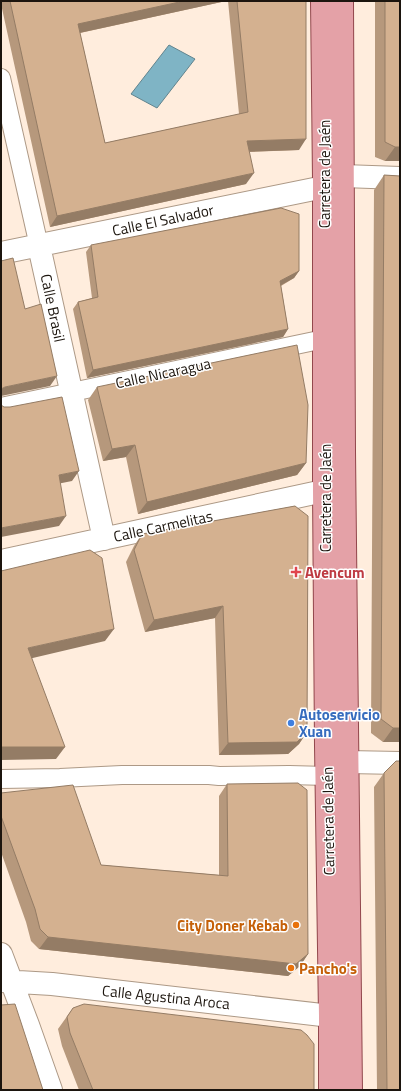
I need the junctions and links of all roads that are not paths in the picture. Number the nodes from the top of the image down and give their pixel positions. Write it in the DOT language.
graph roads {
  1 [pos="322,1"];
  2 [pos="342,1"];
  3 [pos="1,78"];
  4 [pos="343,176"];
  5 [pos="400,178"];
  6 [pos="324,187"];
  7 [pos="39,246"];
  8 [pos="1,253"];
  9 [pos="324,339"];
  10 [pos="71,392"];
  11 [pos="1,407"];
  12 [pos="334,488"];
  13 [pos="104,538"];
  14 [pos="1,561"];
  15 [pos="326,746"];
  16 [pos="347,762"];
  17 [pos="400,763"];
  18 [pos="327,776"];
  19 [pos="1,779"];
  20 [pos="1,954"];
  21 [pos="6,981"];
  22 [pos="340,1017"];
  23 [pos="51,1090"];
  24 [pos="330,1090"];
  25 [pos="351,1090"];
  1 -- 6 [label="main road, Carretera de Jaén"];
  2 -- 4 [label="main road, Carretera de Jaén"];
  3 -- 7 [label="street, Calle Brasil"];
  4 -- 5 [label="street"];
  4 -- 6 [label="street, Calle El Salvador"];
  4 -- 12 [label="main road, Carretera de Jaén"];
  6 -- 7 [label="street, Calle El Salvador"];
  6 -- 9 [label="main road, Carretera de Jaén"];
  7 -- 8 [label="street, Calle El Salvador"];
  7 -- 10 [label="street, Calle Brasil"];
  9 -- 10 [label="street, Calle Nicaragua"];
  9 -- 12 [label="main road, Carretera de Jaén"];
  10 -- 11 [label="street, Calle Nicaragua"];
  10 -- 13 [label="street, Calle Brasil"];
  12 -- 13 [label="street, Calle Carmelitas"];
  12 -- 15 [label="main road, Carretera de Jaén"];
  12 -- 16 [label="main road, Carretera de Jaén"];
  13 -- 14 [label="street, Calle Carmelitas"];
  15 -- 16 [label="street"];
  15 -- 18 [label="main road, Carretera de Jaén"];
  16 -- 17 [label="street"];
  16 -- 22 [label="main road, Carretera de Jaén"];
  18 -- 19 [label="street"];
  18 -- 22 [label="main road, Carretera de Jaén"];
  20 -- 21 [label="street"];
  21 -- 22 [label="street, Calle Agustina Aroca"];
  21 -- 23 [label="street"];
  22 -- 24 [label="main road, Carretera de Jaén"];
  22 -- 25 [label="main road, Carretera de Jaén"];
}
